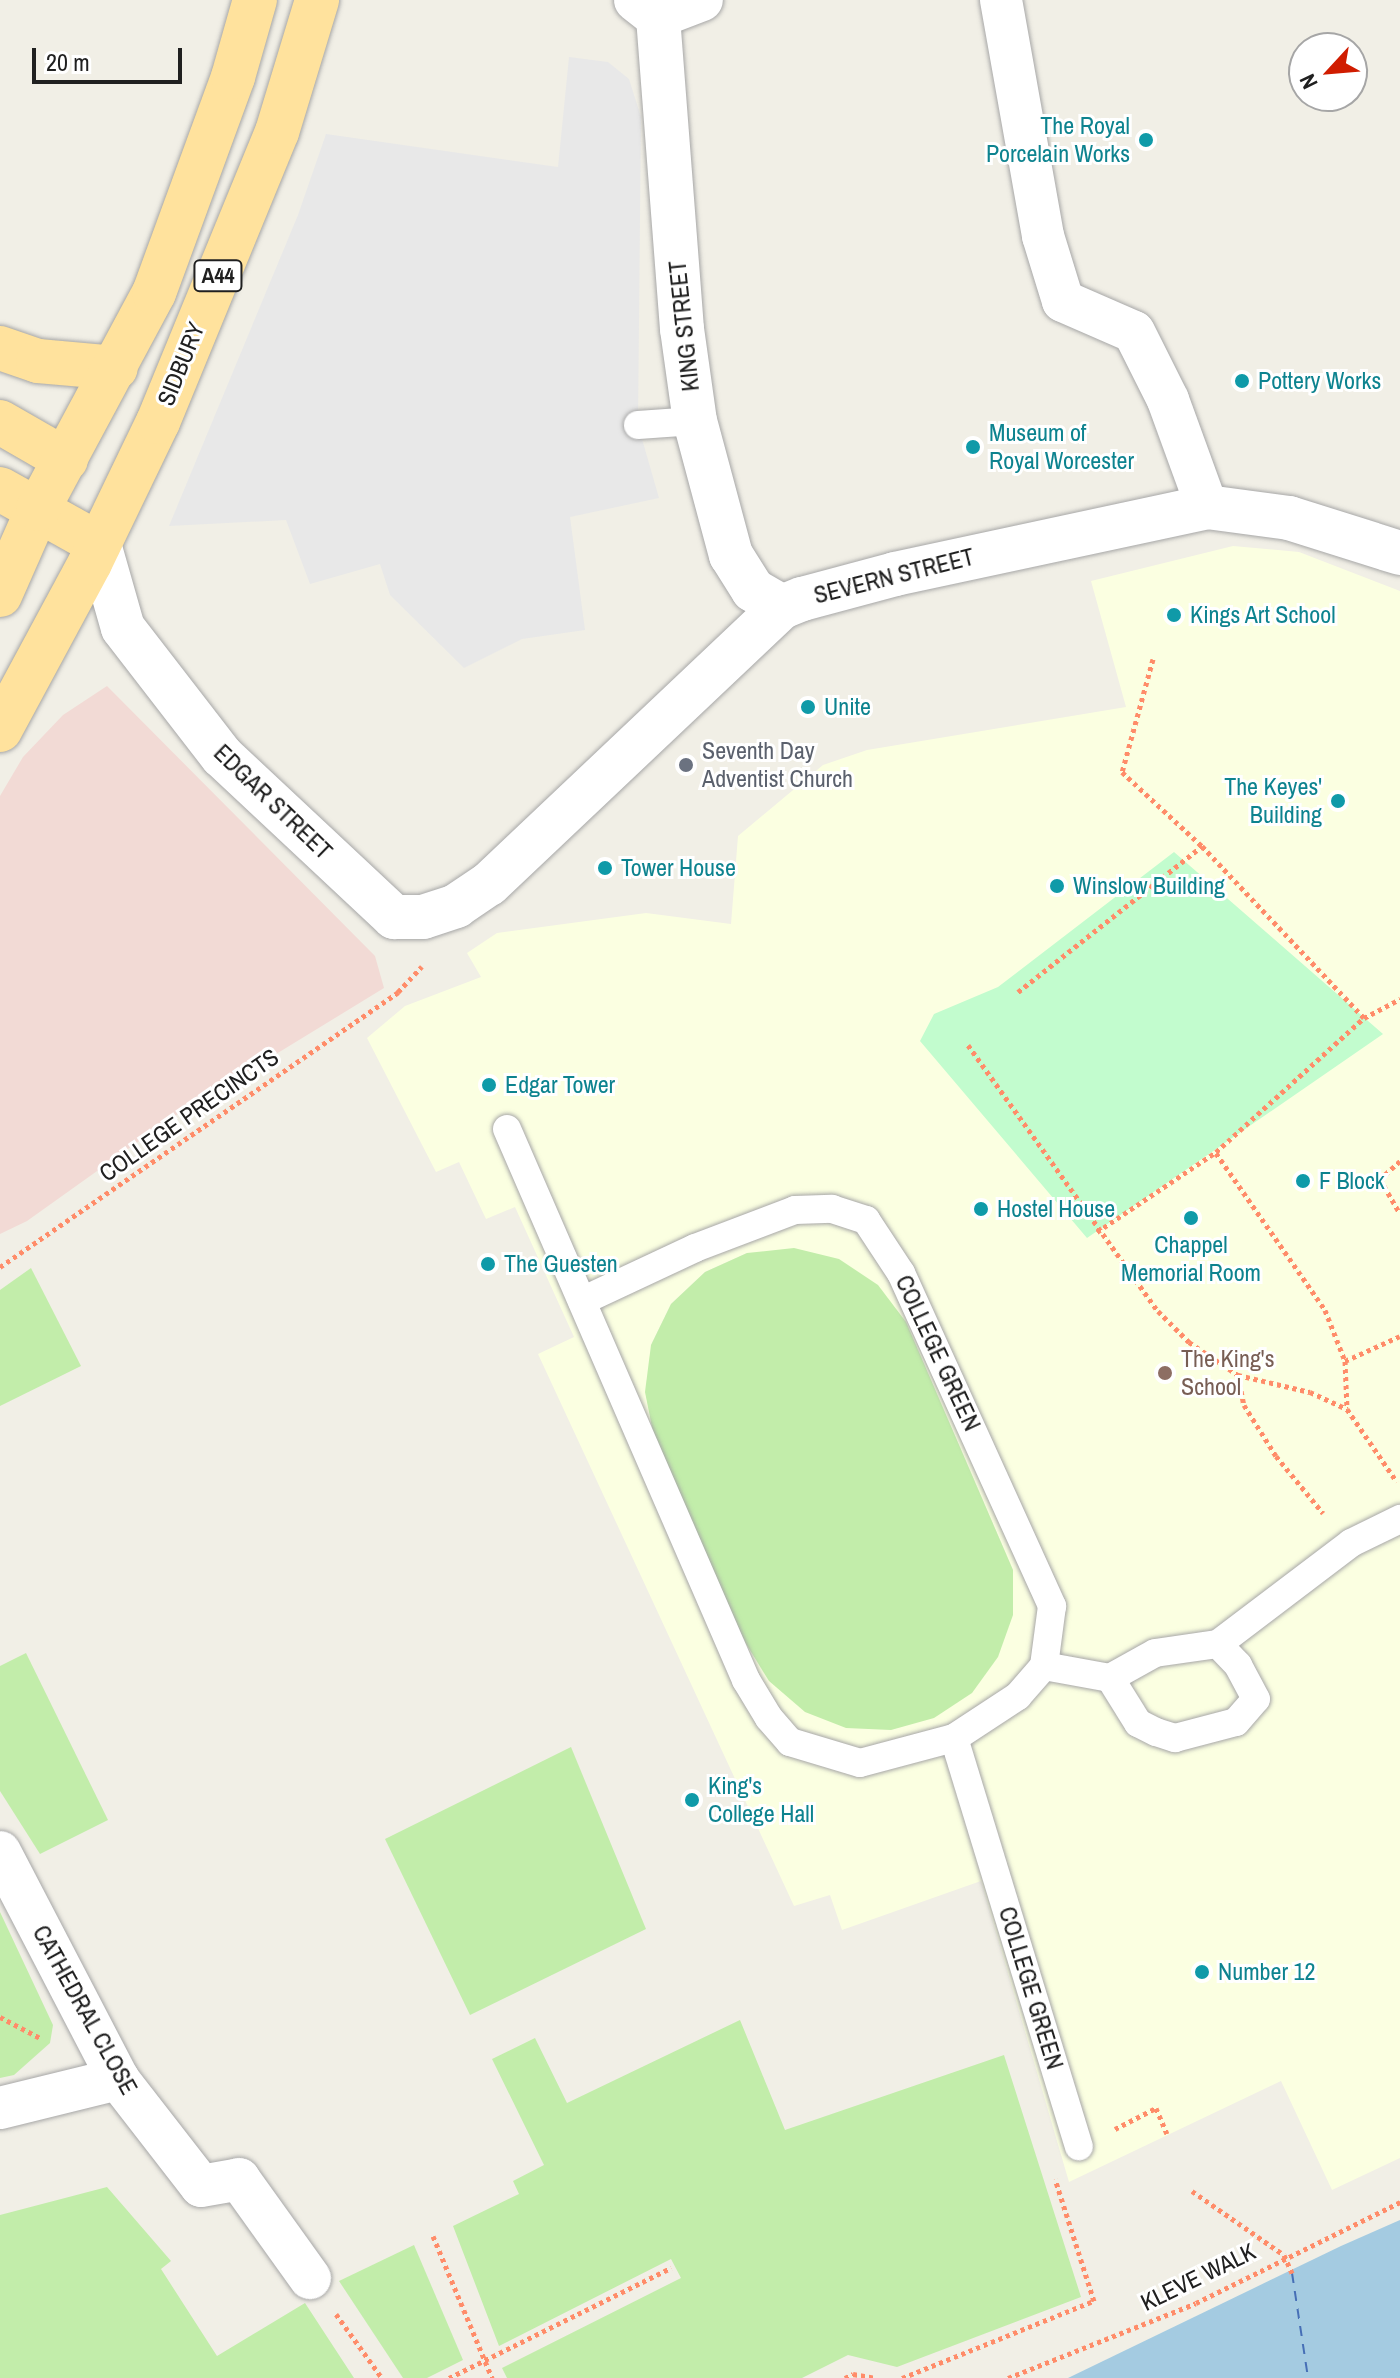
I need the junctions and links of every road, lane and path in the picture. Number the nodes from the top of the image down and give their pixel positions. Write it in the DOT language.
graph roads {
  1 [pos="255,0"];
  2 [pos="317,0"];
  3 [pos="702,0"];
  4 [pos="1001,0"];
  5 [pos="647,9"];
  6 [pos="0,348"];
  7 [pos="116,368"];
  8 [pos="695,421"];
  9 [pos="0,422"];
  10 [pos="638,425"];
  11 [pos="66,460"];
  12 [pos="0,489"];
  13 [pos="1207,507"];
  14 [pos="38,509"];
  15 [pos="99,544"];
  16 [pos="1400,553"];
  17 [pos="0,595"];
  18 [pos="782,607"];
  19 [pos="1153,659"];
  20 [pos="0,730"];
  21 [pos="1202,846"];
  22 [pos="489,884"];
  23 [pos="431,957"];
  24 [pos="1018,992"];
  25 [pos="1400,999"];
  26 [pos="1364,1018"];
  27 [pos="968,1045"];
  28 [pos="507,1129"];
  29 [pos="1216,1152"];
  30 [pos="1400,1161"];
  31 [pos="1400,1213"];
  32 [pos="1097,1232"];
  33 [pos="0,1267"];
  34 [pos="582,1301"];
  35 [pos="1400,1336"];
  36 [pos="1345,1361"];
  37 [pos="1238,1375"];
  38 [pos="1347,1409"];
  39 [pos="1400,1486"];
  40 [pos="1400,1519"];
  41 [pos="1351,1543"];
  42 [pos="1218,1644"];
  43 [pos="1044,1666"];
  44 [pos="1110,1678"];
  45 [pos="954,1738"];
  46 [pos="0,1852"];
  47 [pos="0,2017"];
  48 [pos="45,2041"];
  49 [pos="118,2079"];
  50 [pos="0,2108"];
  51 [pos="1167,2134"];
  52 [pos="1079,2146"];
  53 [pos="1192,2191"];
  54 [pos="1400,2202"];
  55 [pos="433,2236"];
  56 [pos="1284,2255"];
  57 [pos="671,2268"];
  58 [pos="1292,2273"];
  59 [pos="318,2289"];
  60 [pos="483,2361"];
  61 [pos="382,2378"];
  62 [pos="449,2378"];
  63 [pos="492,2378"];
  64 [pos="845,2378"];
  65 [pos="876,2378"];
  66 [pos="902,2378"];
  67 [pos="1008,2378"];
  1 -- 7 [label="main road, A44"];
  2 -- 15 [label="main road, SIDBURY / A44"];
  3 -- 5 [label="street"];
  4 -- 13 [label="street"];
  5 -- 8 [label="street, KING STREET"];
  6 -- 7 [label="main road"];
  7 -- 11 [label="main road, A44"];
  8 -- 10 [label="lane"];
  8 -- 18 [label="street, KING STREET"];
  9 -- 11 [label="main road"];
  11 -- 14 [label="main road, A44"];
  11 -- 15 [label="main road"];
  12 -- 14 [label="main road"];
  13 -- 16 [label="street, SEVERN STREET"];
  13 -- 18 [label="street, SEVERN STREET"];
  14 -- 15 [label="main road"];
  14 -- 17 [label="main road, A44"];
  15 -- 20 [label="main road, A44"];
  15 -- 22 [label="street, EDGAR STREET"];
  18 -- 22 [label="street, SEVERN STREET"];
  19 -- 21 [label="path"];
  21 -- 24 [label="path"];
  21 -- 26 [label="path"];
  23 -- 33 [label="path, COLLEGE PRECINCTS"];
  25 -- 26 [label="path"];
  26 -- 29 [label="path"];
  27 -- 32 [label="path"];
  28 -- 34 [label="lane"];
  29 -- 32 [label="path"];
  29 -- 36 [label="path"];
  30 -- 31 [label="path"];
  32 -- 37 [label="path"];
  34 -- 43 [label="lane, COLLEGE GREEN"];
  34 -- 45 [label="lane"];
  35 -- 36 [label="path"];
  36 -- 38 [label="path"];
  37 -- 38 [label="path"];
  37 -- 41 [label="path"];
  38 -- 39 [label="path"];
  40 -- 41 [label="lane"];
  41 -- 42 [label="lane"];
  42 -- 44 [label="lane"];
  42 -- 44 [label="lane"];
  43 -- 44 [label="lane"];
  43 -- 45 [label="lane"];
  45 -- 52 [label="lane, COLLEGE GREEN"];
  46 -- 49 [label="street, CATHEDRAL CLOSE"];
  47 -- 48 [label="path"];
  49 -- 50 [label="street"];
  49 -- 59 [label="street, CATHEDRAL CLOSE"];
  51 -- 52 [label="path"];
  52 -- 66 [label="path"];
  53 -- 56 [label="path"];
  54 -- 56 [label="path, KLEVE WALK"];
  55 -- 60 [label="path"];
  56 -- 58 [label="path"];
  56 -- 67 [label="path, KLEVE WALK"];
  57 -- 60 [label="path"];
  59 -- 61 [label="path"];
  60 -- 62 [label="path"];
  60 -- 63 [label="path"];
  64 -- 65 [label="path"];
}
